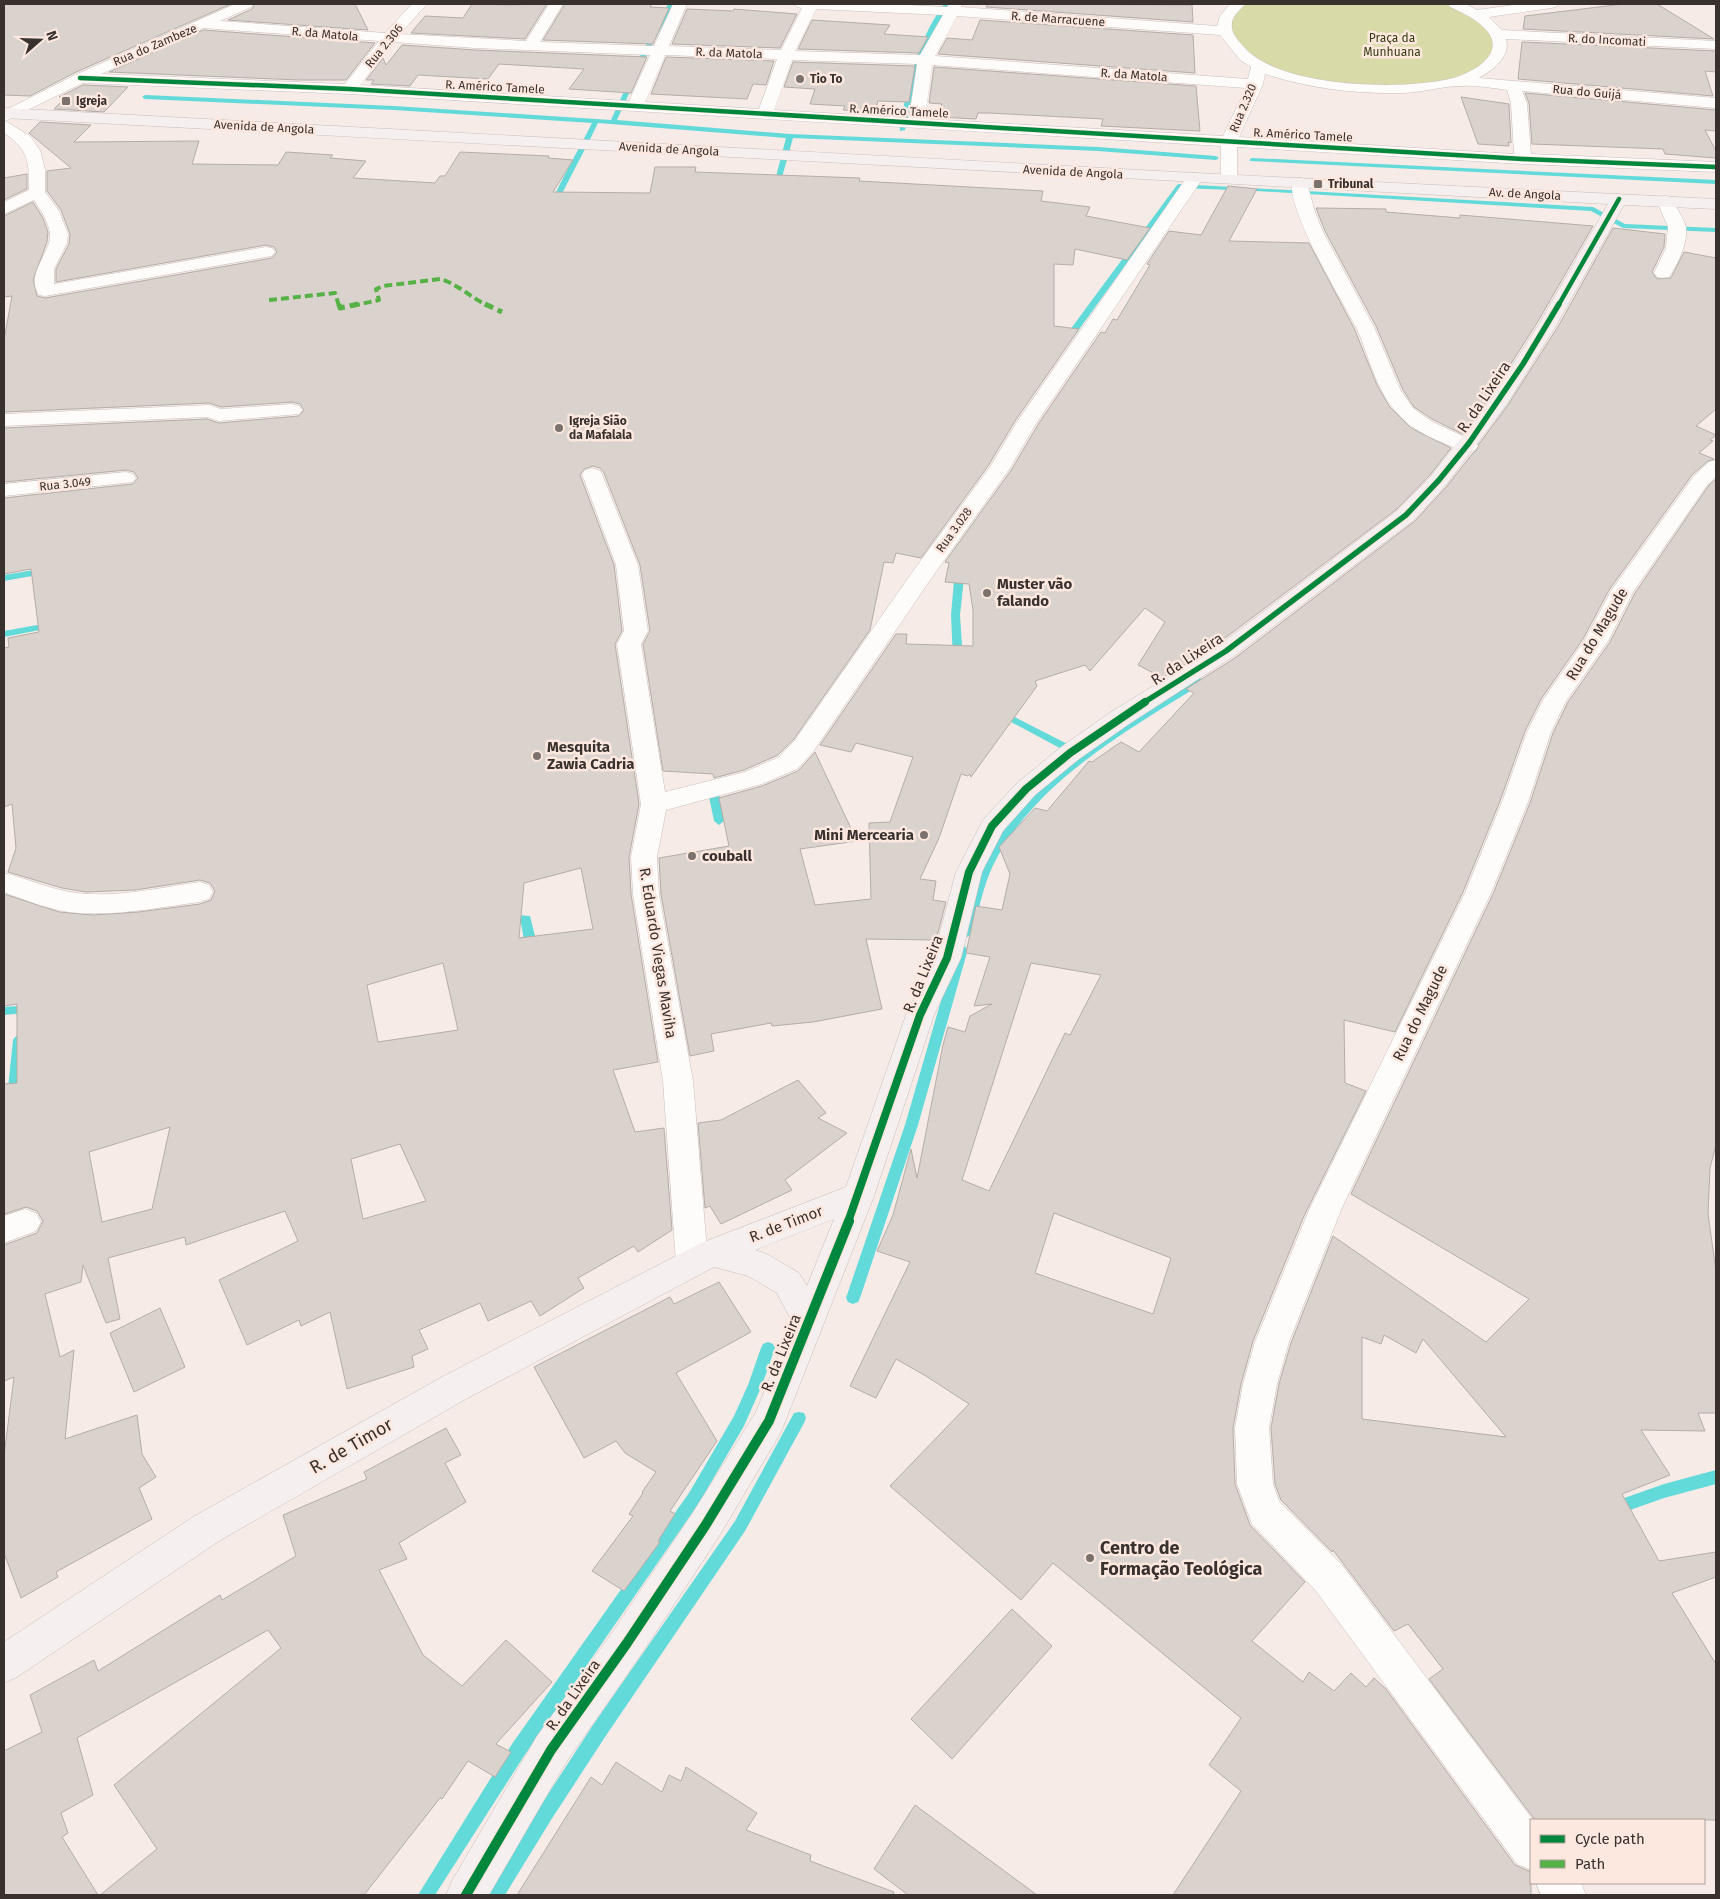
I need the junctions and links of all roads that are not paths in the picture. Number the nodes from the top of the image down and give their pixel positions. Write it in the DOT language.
graph roads {
  1 [pos="246,4"];
  2 [pos="420,4"];
  3 [pos="556,4"];
  4 [pos="680,4"];
  5 [pos="802,4"];
  6 [pos="811,4"];
  7 [pos="1238,4"];
  8 [pos="1455,4"];
  9 [pos="1551,4"];
  10 [pos="954,7"];
  11 [pos="1476,14"];
  12 [pos="204,24"];
  13 [pos="1224,31"];
  14 [pos="1497,34"];
  15 [pos="388,39"];
  16 [pos="1716,45"];
  17 [pos="530,46"];
  18 [pos="659,50"];
  19 [pos="786,55"];
  20 [pos="925,60"];
  21 [pos="1258,67"];
  22 [pos="80,78"];
  23 [pos="1457,81"];
  24 [pos="1255,84"];
  25 [pos="1513,86"];
  26 [pos="349,89"];
  27 [pos="1716,103"];
  28 [pos="635,106"];
  29 [pos="765,114"];
  30 [pos="5,117"];
  31 [pos="916,123"];
  32 [pos="1229,142"];
  33 [pos="1523,159"];
  34 [pos="1716,167"];
  35 [pos="1195,178"];
  36 [pos="1229,180"];
  37 [pos="1300,183"];
  38 [pos="1334,185"];
  39 [pos="37,192"];
  40 [pos="1619,199"];
  41 [pos="1665,201"];
  42 [pos="1716,204"];
  43 [pos="4,210"];
  44 [pos="266,252"];
  45 [pos="1663,273"];
  46 [pos="292,410"];
  47 [pos="4,420"];
  48 [pos="1468,446"];
  49 [pos="1716,466"];
  50 [pos="592,474"];
  51 [pos="126,478"];
  52 [pos="4,490"];
  53 [pos="654,804"];
  54 [pos="4,882"];
  55 [pos="200,892"];
  56 [pos="859,1196"];
  57 [pos="702,1258"];
  58 [pos="809,1322"];
  59 [pos="13,1654"];
  60 [pos="1530,1849"];
  61 [pos="1557,1884"];
  62 [pos="466,1895"];
  63 [pos="1566,1895"];
  1 -- 12 [label="street, Rua do Zambeze"];
  2 -- 15 [label="street, Rua 2.306"];
  3 -- 17 [label="street"];
  4 -- 18 [label="street"];
  5 -- 6 [label="street, R. de Marracuene"];
  6 -- 10 [label="street, R. de Marracuene"];
  6 -- 19 [label="street"];
  7 -- 13 [label="street"];
  8 -- 11 [label="street"];
  9 -- 11 [label="street"];
  10 -- 13 [label="street, R. de Marracuene"];
  10 -- 20 [label="street"];
  11 -- 14 [label="street"];
  12 -- 15 [label="street, R. da Matola"];
  12 -- 22 [label="street, Rua do Zambeze"];
  13 -- 21 [label="street"];
  14 -- 16 [label="street, R. do Incomati"];
  14 -- 23 [label="street"];
  15 -- 17 [label="street, R. da Matola"];
  15 -- 26 [label="street, Rua 2.306"];
  17 -- 18 [label="street, R. da Matola"];
  18 -- 19 [label="street, R. da Matola"];
  18 -- 28 [label="street"];
  19 -- 20 [label="street, R. da Matola"];
  19 -- 29 [label="street"];
  20 -- 24 [label="street, R. da Matola"];
  20 -- 31 [label="street"];
  21 -- 23 [label="street"];
  21 -- 24 [label="street, Rua 2.320"];
  22 -- 26 [label="street, R. Américo Tamele"];
  22 -- 30 [label="street, Rua do Zambeze"];
  23 -- 25 [label="street, Rua do Guijá"];
  24 -- 32 [label="street, Rua 2.320"];
  25 -- 27 [label="street, Rua do Guijá"];
  25 -- 33 [label="street"];
  26 -- 28 [label="street, R. Américo Tamele"];
  28 -- 29 [label="street, R. Américo Tamele"];
  29 -- 31 [label="street, R. Américo Tamele"];
  30 -- 35 [label="street, Avenida de Angola"];
  30 -- 39 [label="street"];
  31 -- 32 [label="street, R. Américo Tamele"];
  32 -- 33 [label="street, R. Américo Tamele"];
  32 -- 36 [label="street, Rua 2.320"];
  33 -- 34 [label="street, R. Américo Tamele"];
  35 -- 36 [label="street, Avenida de Angola"];
  35 -- 53 [label="street, Rua 3.028"];
  36 -- 37 [label="street, Avenida de Angola"];
  37 -- 38 [label="street, Avenida de Angola"];
  37 -- 48 [label="street"];
  38 -- 40 [label="street, Av. de Angola"];
  39 -- 43 [label="street"];
  39 -- 44 [label="street"];
  40 -- 41 [label="street, Av. de Angola"];
  40 -- 48 [label="street, R. da Lixeira"];
  41 -- 42 [label="street, Av. de Angola"];
  41 -- 45 [label="street"];
  46 -- 47 [label="street"];
  48 -- 56 [label="street, R. da Lixeira"];
  49 -- 60 [label="street, Rua do Magude"];
  50 -- 53 [label="street, R. Eduardo Viegas Maviha"];
  51 -- 52 [label="street, Rua 3.049"];
  53 -- 57 [label="street, R. Eduardo Viegas Maviha"];
  54 -- 55 [label="street"];
  56 -- 57 [label="street, R. de Timor"];
  56 -- 58 [label="street, R. da Lixeira"];
  57 -- 58 [label="street, R. de Timor"];
  57 -- 59 [label="street, R. de Timor"];
  58 -- 62 [label="street, R. da Lixeira"];
  61 -- 63 [label="street"];
}
